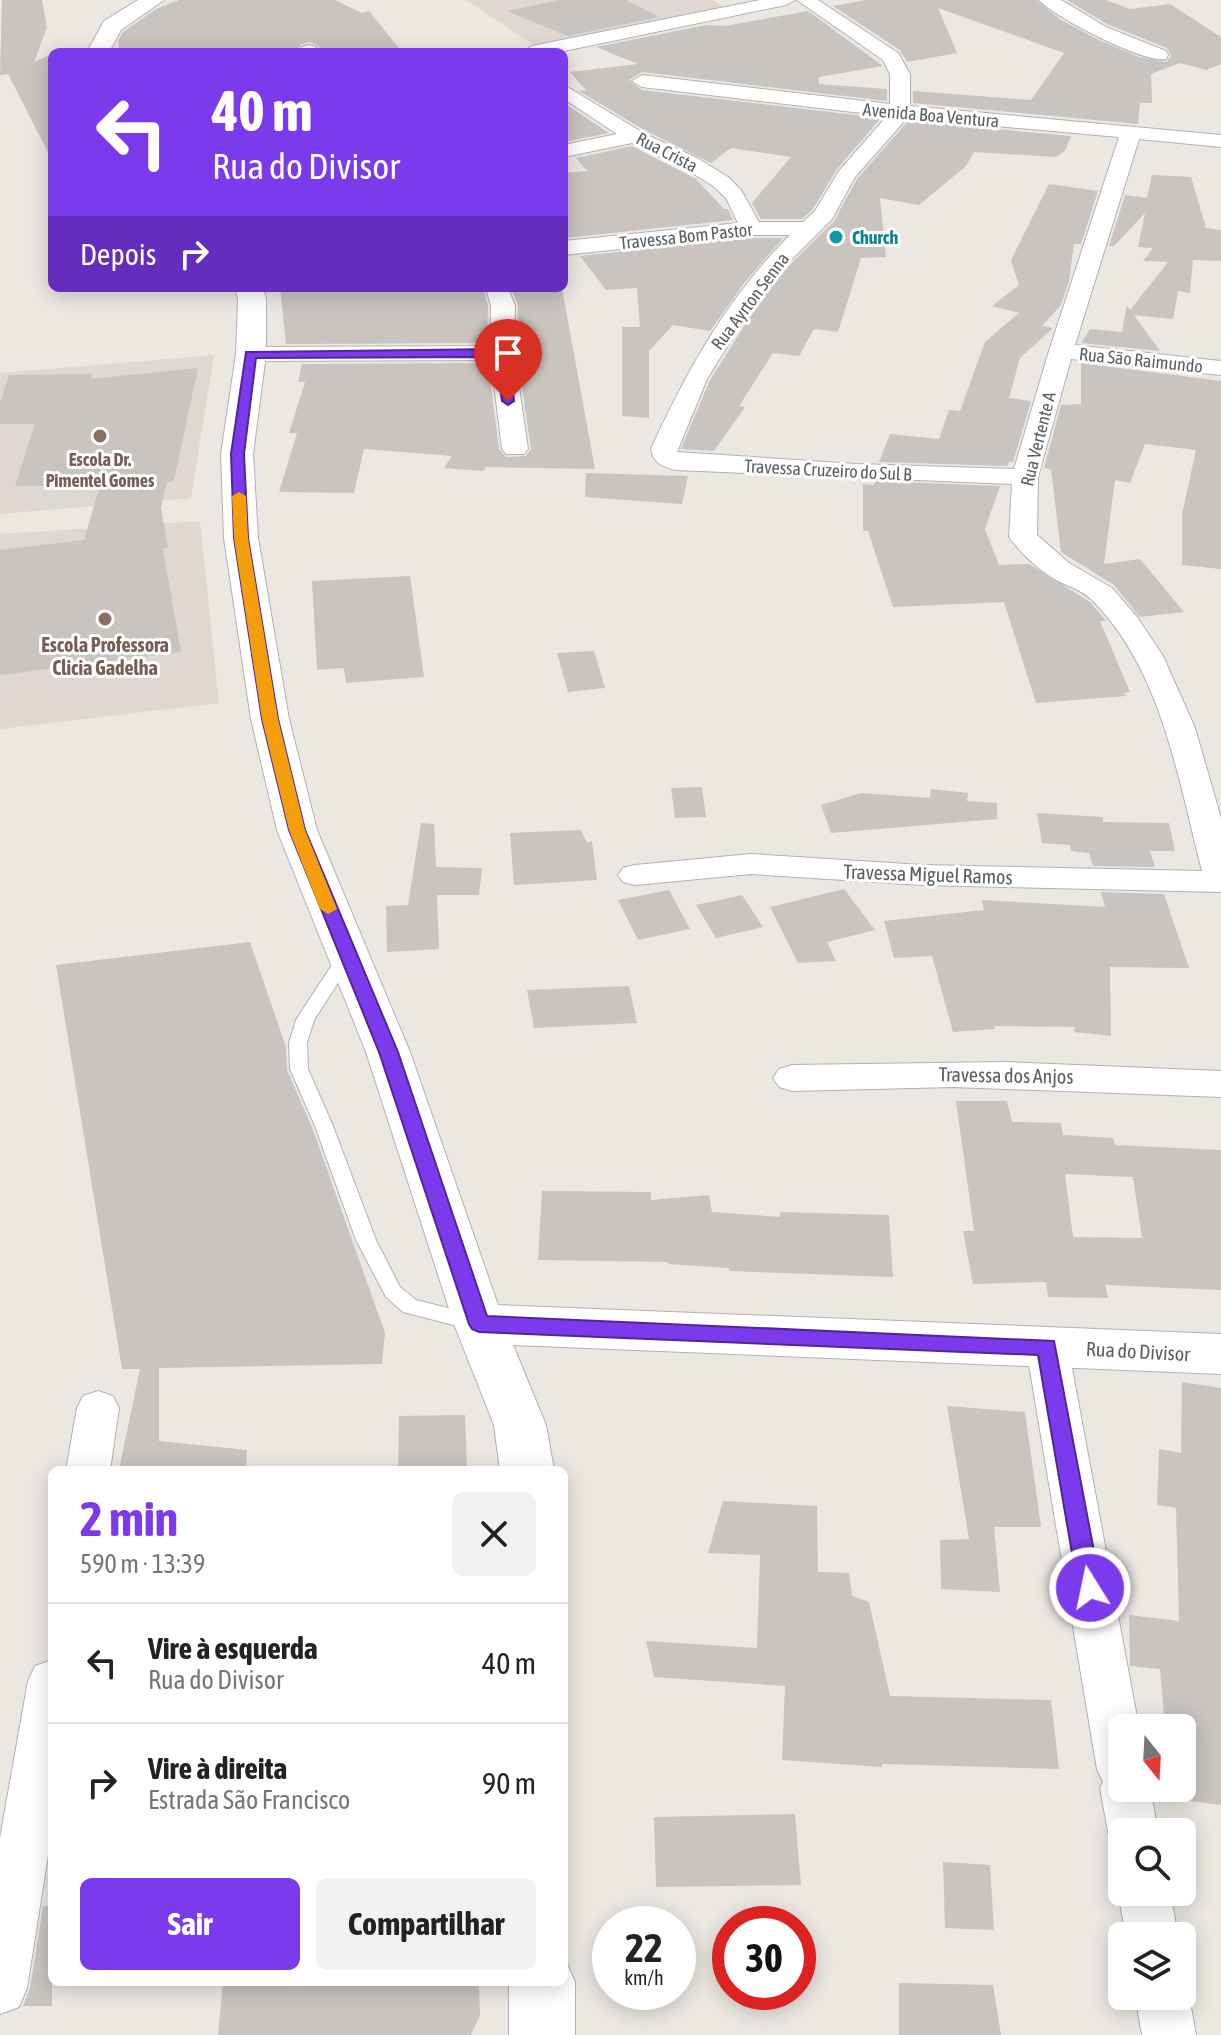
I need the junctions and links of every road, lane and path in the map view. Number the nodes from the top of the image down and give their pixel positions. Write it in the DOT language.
graph roads {
  1 [pos="153,0"];
  2 [pos="786,0"];
  3 [pos="806,0"];
  4 [pos="1048,0"];
  5 [pos="100,48"];
  6 [pos="552,48"];
  7 [pos="1159,55"];
  8 [pos="642,81"];
  9 [pos="568,94"];
  10 [pos="900,113"];
  11 [pos="1131,133"];
  12 [pos="636,136"];
  13 [pos="1221,141"];
  14 [pos="568,150"];
  15 [pos="751,228"];
  16 [pos="808,229"];
  17 [pos="568,248"];
  18 [pos="250,292"];
  19 [pos="498,292"];
  20 [pos="1061,351"];
  21 [pos="502,353"];
  22 [pos="251,354"];
  23 [pos="1221,368"];
  24 [pos="675,426"];
  25 [pos="515,449"];
  26 [pos="1025,477"];
  27 [pos="635,875"];
  28 [pos="1221,881"];
  29 [pos="347,955"];
  30 [pos="792,1078"];
  31 [pos="1221,1084"];
  32 [pos="479,1324"];
  33 [pos="1047,1347"];
  34 [pos="1221,1354"];
  35 [pos="98,1408"];
  36 [pos="89,1466"];
  37 [pos="526,1466"];
  38 [pos="48,1705"];
  39 [pos="1112,1714"];
  40 [pos="542,1986"];
  41 [pos="0,1988"];
  42 [pos="1165,2010"];
  43 [pos="542,2035"];
  44 [pos="1169,2035"];
  1 -- 5 [label="street"];
  2 -- 6 [label="street"];
  3 -- 10 [label="street"];
  4 -- 7 [label="street"];
  8 -- 10 [label="street, Avenida Boa Ventura"];
  9 -- 12 [label="street, Rua Crista"];
  10 -- 11 [label="street, Avenida Boa Ventura"];
  10 -- 16 [label="street, Rua Ayrton Senna"];
  11 -- 13 [label="street, Avenida Boa Ventura"];
  11 -- 20 [label="street, Rua Vertente A"];
  12 -- 14 [label="street"];
  12 -- 15 [label="street, Rua Crista"];
  15 -- 16 [label="street, Travessa Bom Pastor"];
  15 -- 17 [label="street, Travessa Bom Pastor"];
  16 -- 24 [label="street, Rua Ayrton Senna"];
  18 -- 22 [label="street"];
  19 -- 21 [label="street"];
  20 -- 23 [label="street, Rua São Raimundo"];
  20 -- 26 [label="street, Rua Vertente A"];
  21 -- 22 [label="street"];
  21 -- 25 [label="street"];
  22 -- 29 [label="street"];
  24 -- 26 [label="street, Travessa Cruzeiro do Sul B"];
  26 -- 28 [label="street, Rua Vertente A"];
  27 -- 28 [label="street, Travessa Miguel Ramos"];
  29 -- 32 [label="street"];
  29 -- 32 [label="lane"];
  30 -- 31 [label="street, Travessa dos Anjos"];
  32 -- 33 [label="street, Rua do Divisor"];
  32 -- 37 [label="street"];
  33 -- 34 [label="street, Rua do Divisor"];
  33 -- 39 [label="street"];
  35 -- 36 [label="street"];
  38 -- 41 [label="street"];
  40 -- 43 [label="street"];
  42 -- 44 [label="street"];
}
